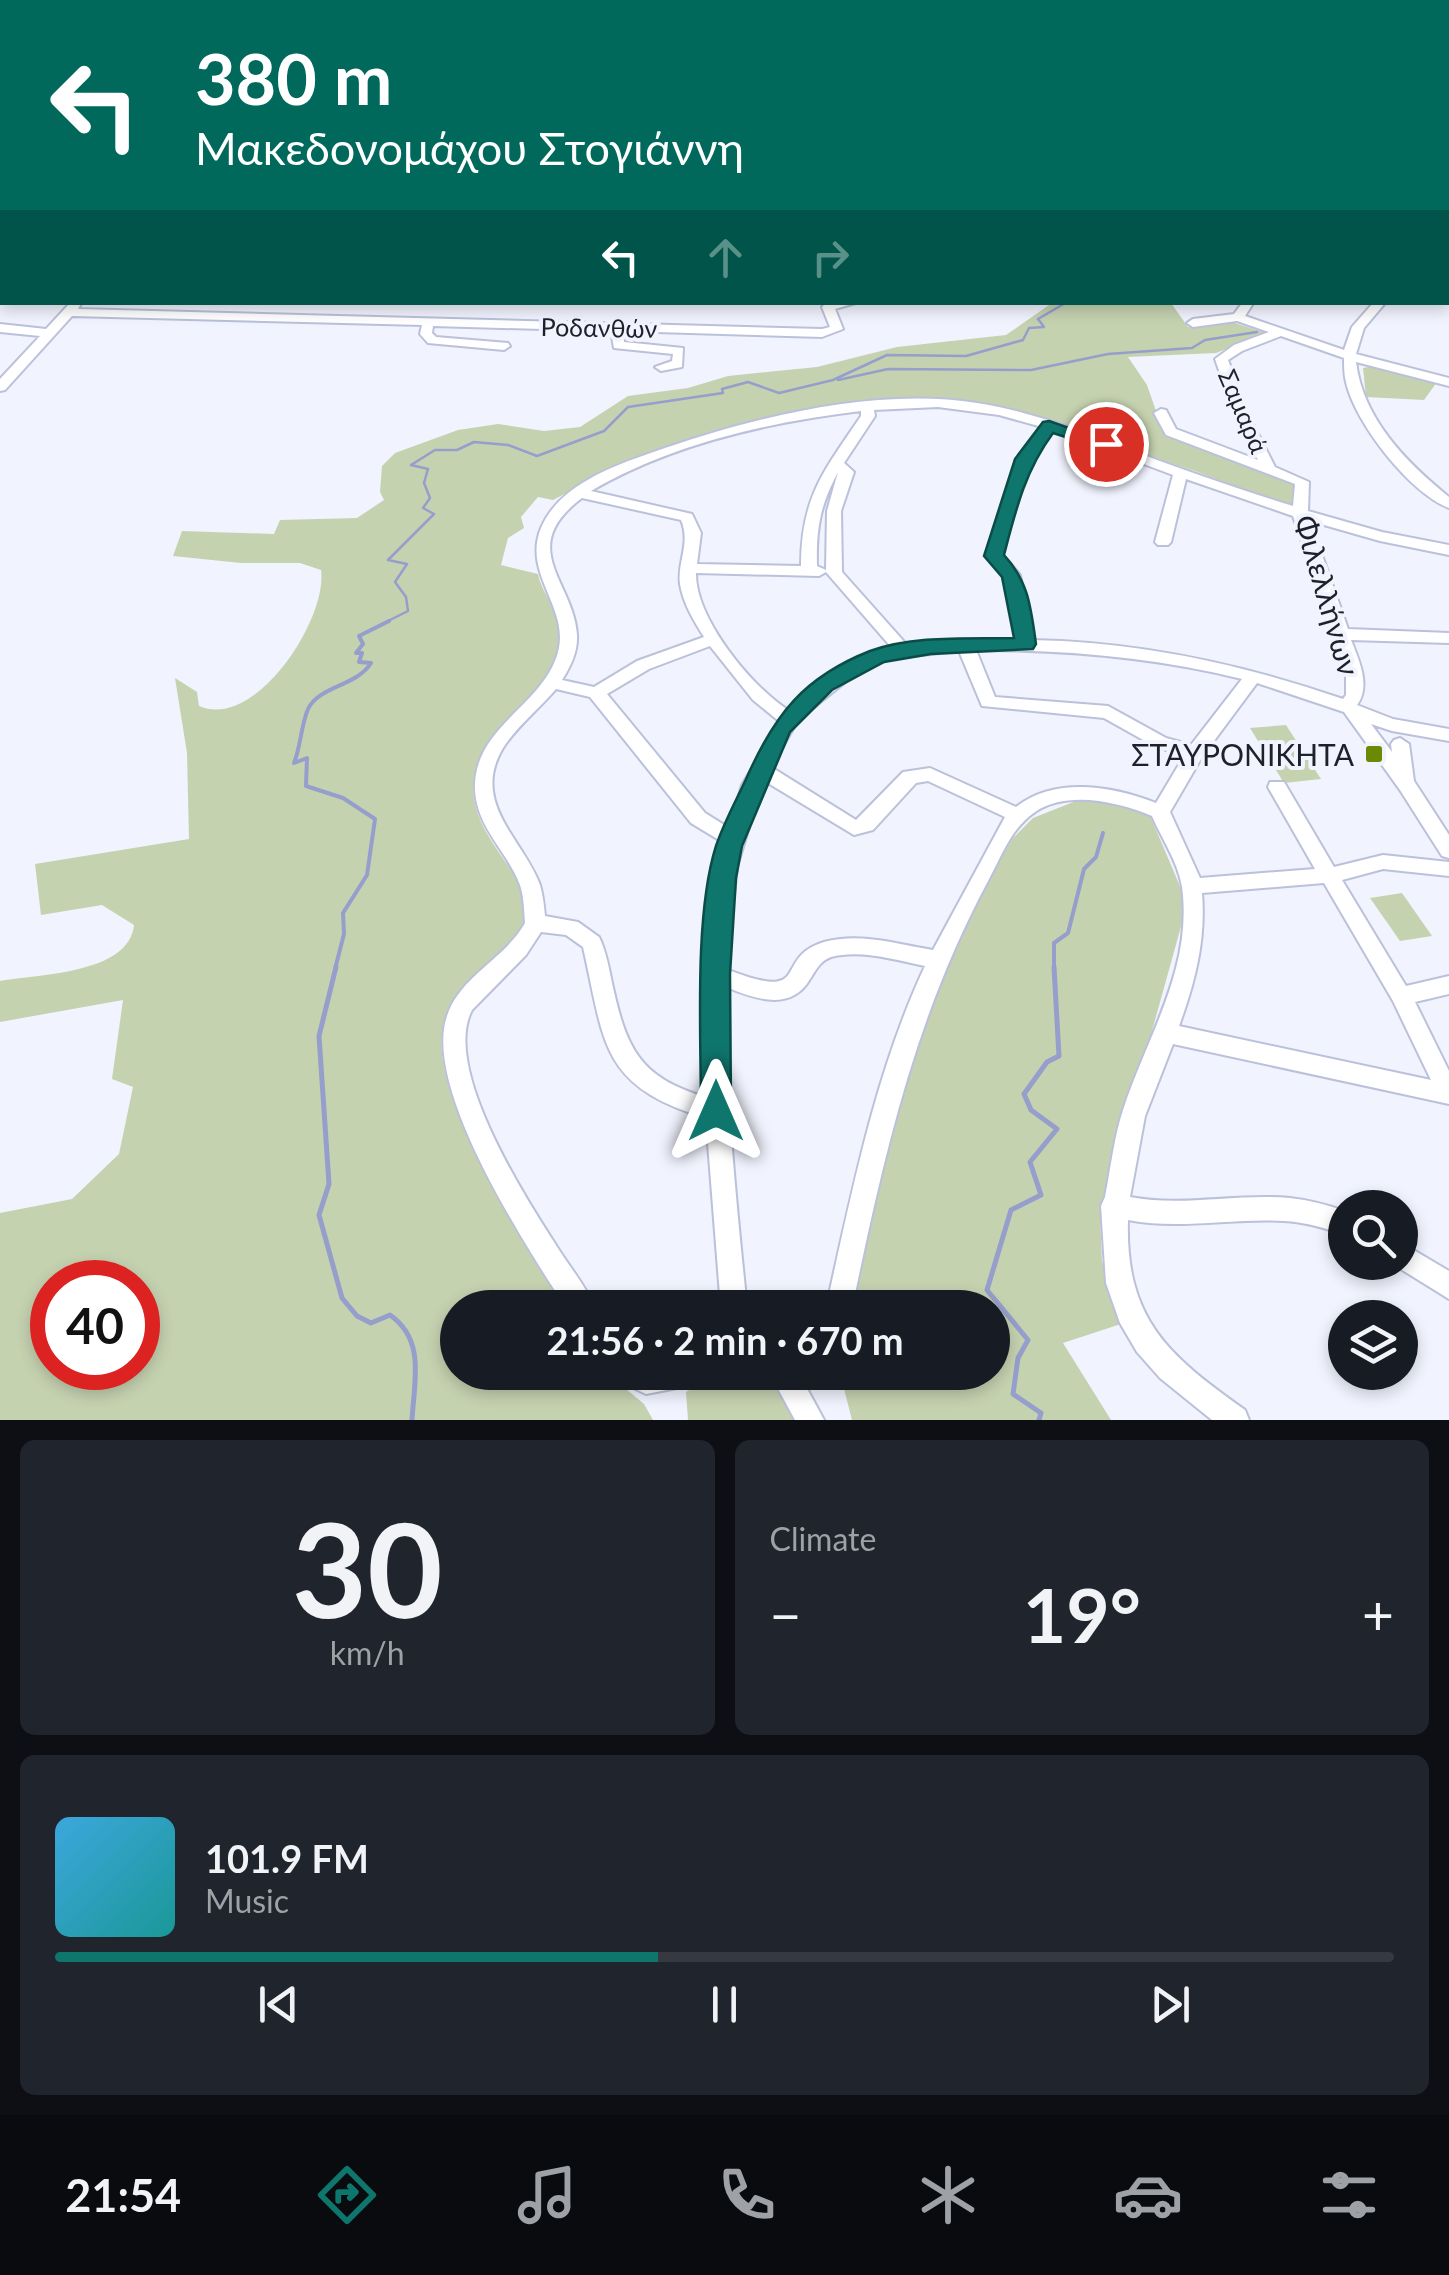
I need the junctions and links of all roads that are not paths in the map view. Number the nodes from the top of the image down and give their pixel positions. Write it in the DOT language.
graph roads {
  1 [pos="838,305"];
  2 [pos="1247,305"];
  3 [pos="1378,305"];
  4 [pos="74,307"];
  5 [pos="1238,317"];
  6 [pos="428,323"];
  7 [pos="1193,323"];
  8 [pos="0,328"];
  9 [pos="617,328"];
  10 [pos="50,333"];
  11 [pos="1278,333"];
  12 [pos="504,346"];
  13 [pos="1352,357"];
  14 [pos="661,367"];
  15 [pos="1449,382"];
  16 [pos="0,387"];
  17 [pos="867,408"];
  18 [pos="1161,412"];
  19 [pos="1049,426"];
  20 [pos="836,464"];
  21 [pos="1268,466"];
  22 [pos="1181,472"];
  23 [pos="580,493"];
  24 [pos="1449,504"];
  25 [pos="1300,514"];
  26 [pos="1163,542"];
  27 [pos="1449,550"];
  28 [pos="691,568"];
  29 [pos="809,570"];
  30 [pos="834,573"];
  31 [pos="1340,634"];
  32 [pos="1449,638"];
  33 [pos="713,639"];
  34 [pos="1025,644"];
  35 [pos="966,646"];
  36 [pos="903,650"];
  37 [pos="1253,676"];
  38 [pos="553,684"];
  39 [pos="596,693"];
  40 [pos="1347,706"];
  41 [pos="788,718"];
  42 [pos="1396,734"];
  43 [pos="1370,735"];
  44 [pos="1449,735"];
  45 [pos="1195,753"];
  46 [pos="760,769"];
  47 [pos="1276,787"];
  48 [pos="1411,791"];
  49 [pos="1160,812"];
  50 [pos="1017,815"];
  51 [pos="1449,830"];
  52 [pos="732,839"];
  53 [pos="1449,851"];
  54 [pos="1449,869"];
  55 [pos="1332,875"];
  56 [pos="1192,886"];
  57 [pos="535,923"];
  58 [pos="938,959"];
  59 [pos="716,974"];
  60 [pos="1449,985"];
  61 [pos="1401,996"];
  62 [pos="1167,1033"];
  63 [pos="1449,1094"];
  64 [pos="716,1111"];
  65 [pos="1114,1206"];
  66 [pos="1328,1219"];
  67 [pos="1418,1266"];
  68 [pos="1449,1286"];
  69 [pos="570,1290"];
  70 [pos="732,1290"];
  71 [pos="844,1290"];
  72 [pos="792,1390"];
  73 [pos="810,1420"];
  74 [pos="1235,1420"];
  1 -- 9 [label="street, Ροδανθών"];
  2 -- 5 [label="street"];
  3 -- 13 [label="street"];
  4 -- 6 [label="street, Ροδανθών"];
  4 -- 10 [label="street"];
  5 -- 7 [label="street"];
  5 -- 11 [label="street"];
  6 -- 9 [label="street, Ροδανθών"];
  6 -- 12 [label="street"];
  8 -- 10 [label="street"];
  9 -- 14 [label="street"];
  10 -- 16 [label="street"];
  11 -- 13 [label="street"];
  11 -- 21 [label="street, Σαμαρά"];
  13 -- 15 [label="street"];
  13 -- 24 [label="street"];
  17 -- 19 [label="street"];
  17 -- 20 [label="street"];
  17 -- 23 [label="street"];
  18 -- 21 [label="street"];
  19 -- 22 [label="street"];
  19 -- 34 [label="street"];
  20 -- 29 [label="street"];
  20 -- 30 [label="street"];
  21 -- 25 [label="street, Φιλελλήνων"];
  22 -- 25 [label="street"];
  22 -- 26 [label="street"];
  23 -- 28 [label="street"];
  23 -- 38 [label="street"];
  25 -- 27 [label="street"];
  25 -- 31 [label="street, Φιλελλήνων"];
  28 -- 29 [label="street"];
  28 -- 33 [label="street"];
  29 -- 30 [label="street"];
  30 -- 36 [label="street"];
  31 -- 32 [label="street"];
  31 -- 40 [label="street, Φιλελλήνων"];
  33 -- 39 [label="street"];
  33 -- 41 [label="street"];
  34 -- 35 [label="street"];
  34 -- 37 [label="street"];
  35 -- 36 [label="street"];
  35 -- 45 [label="street"];
  36 -- 41 [label="street"];
  37 -- 40 [label="street"];
  37 -- 45 [label="street"];
  38 -- 39 [label="street"];
  38 -- 57 [label="street"];
  39 -- 52 [label="street"];
  40 -- 42 [label="street"];
  40 -- 43 [label="street"];
  41 -- 46 [label="street"];
  42 -- 43 [label="street"];
  42 -- 44 [label="street"];
  42 -- 48 [label="street"];
  43 -- 48 [label="street"];
  45 -- 49 [label="street"];
  46 -- 50 [label="street"];
  46 -- 52 [label="street"];
  47 -- 55 [label="street"];
  48 -- 51 [label="street"];
  48 -- 53 [label="street"];
  49 -- 50 [label="street"];
  49 -- 56 [label="street"];
  50 -- 58 [label="street"];
  52 -- 59 [label="street"];
  54 -- 55 [label="street"];
  55 -- 56 [label="street"];
  55 -- 61 [label="street"];
  56 -- 62 [label="street"];
  57 -- 64 [label="street"];
  57 -- 69 [label="street"];
  58 -- 59 [label="street"];
  58 -- 71 [label="street"];
  59 -- 64 [label="street"];
  60 -- 61 [label="street"];
  61 -- 63 [label="street"];
  62 -- 63 [label="street"];
  62 -- 65 [label="street"];
  64 -- 70 [label="street"];
  65 -- 66 [label="street"];
  65 -- 74 [label="street"];
  67 -- 68 [label="street"];
  72 -- 73 [label="street"];
}
